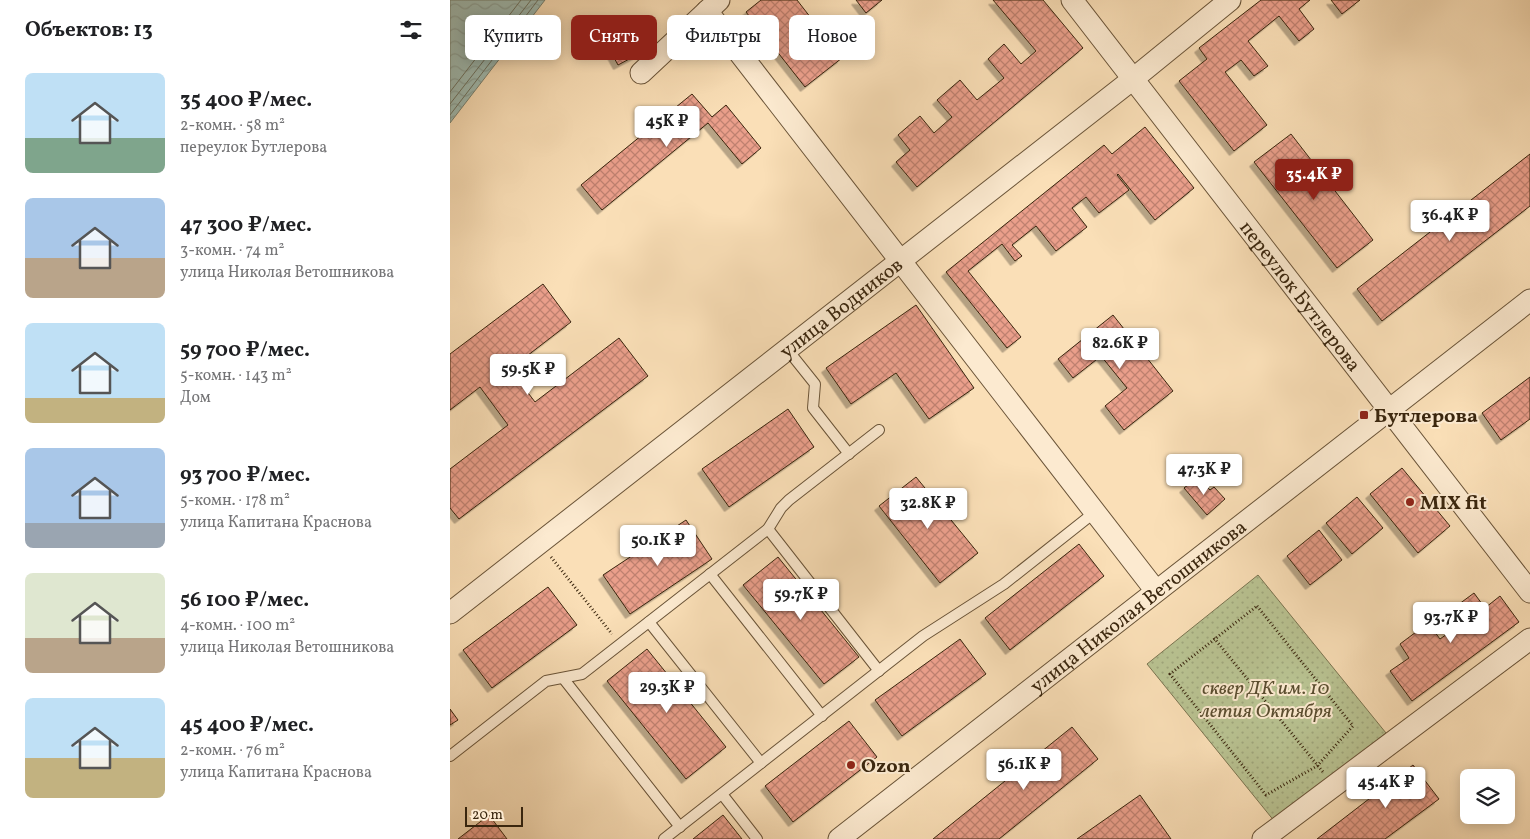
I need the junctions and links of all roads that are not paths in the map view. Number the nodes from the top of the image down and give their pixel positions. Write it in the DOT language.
graph roads {
  1 [pos="1072,0"];
  2 [pos="1230,0"];
  3 [pos="713,5"];
  4 [pos="641,73"];
  5 [pos="1133,79"];
  6 [pos="901,261"];
  7 [pos="1530,300"];
  8 [pos="787,349"];
  9 [pos="1389,409"];
  10 [pos="879,430"];
  11 [pos="849,454"];
  12 [pos="1095,512"];
  13 [pos="768,529"];
  14 [pos="710,574"];
  15 [pos="1156,591"];
  16 [pos="1530,592"];
  17 [pos="450,613"];
  18 [pos="649,622"];
  19 [pos="1530,639"];
  20 [pos="879,671"];
  21 [pos="562,678"];
  22 [pos="822,716"];
  23 [pos="450,756"];
  24 [pos="761,763"];
  25 [pos="722,794"];
  26 [pos="680,827"];
  27 [pos="664,839"];
  28 [pos="757,839"];
  29 [pos="839,839"];
  30 [pos="1263,839"];
  1 -- 5 [label="street, переулок Бутлерова"];
  2 -- 5 [label="street, улица Водников"];
  3 -- 4 [label="street"];
  3 -- 6 [label="street"];
  5 -- 6 [label="street, улица Водников"];
  5 -- 9 [label="street, переулок Бутлерова"];
  6 -- 8 [label="street, улица Водников"];
  6 -- 12 [label="street"];
  7 -- 9 [label="street, улица Николая Ветошникова"];
  8 -- 11 [label="lane"];
  8 -- 17 [label="street, улица Водников"];
  9 -- 15 [label="street, улица Николая Ветошникова"];
  9 -- 16 [label="street, переулок Бутлерова"];
  10 -- 11 [label="lane"];
  11 -- 13 [label="lane"];
  12 -- 15 [label="street"];
  12 -- 20 [label="lane"];
  13 -- 14 [label="lane"];
  13 -- 20 [label="lane"];
  14 -- 18 [label="lane"];
  14 -- 22 [label="lane"];
  15 -- 29 [label="street, улица Николая Ветошникова"];
  18 -- 21 [label="lane"];
  18 -- 24 [label="lane"];
  19 -- 30 [label="street"];
  20 -- 22 [label="lane"];
  21 -- 23 [label="lane"];
  21 -- 26 [label="lane"];
  22 -- 24 [label="lane"];
  24 -- 25 [label="lane"];
  25 -- 26 [label="lane"];
  25 -- 28 [label="lane"];
  26 -- 27 [label="lane"];
}
